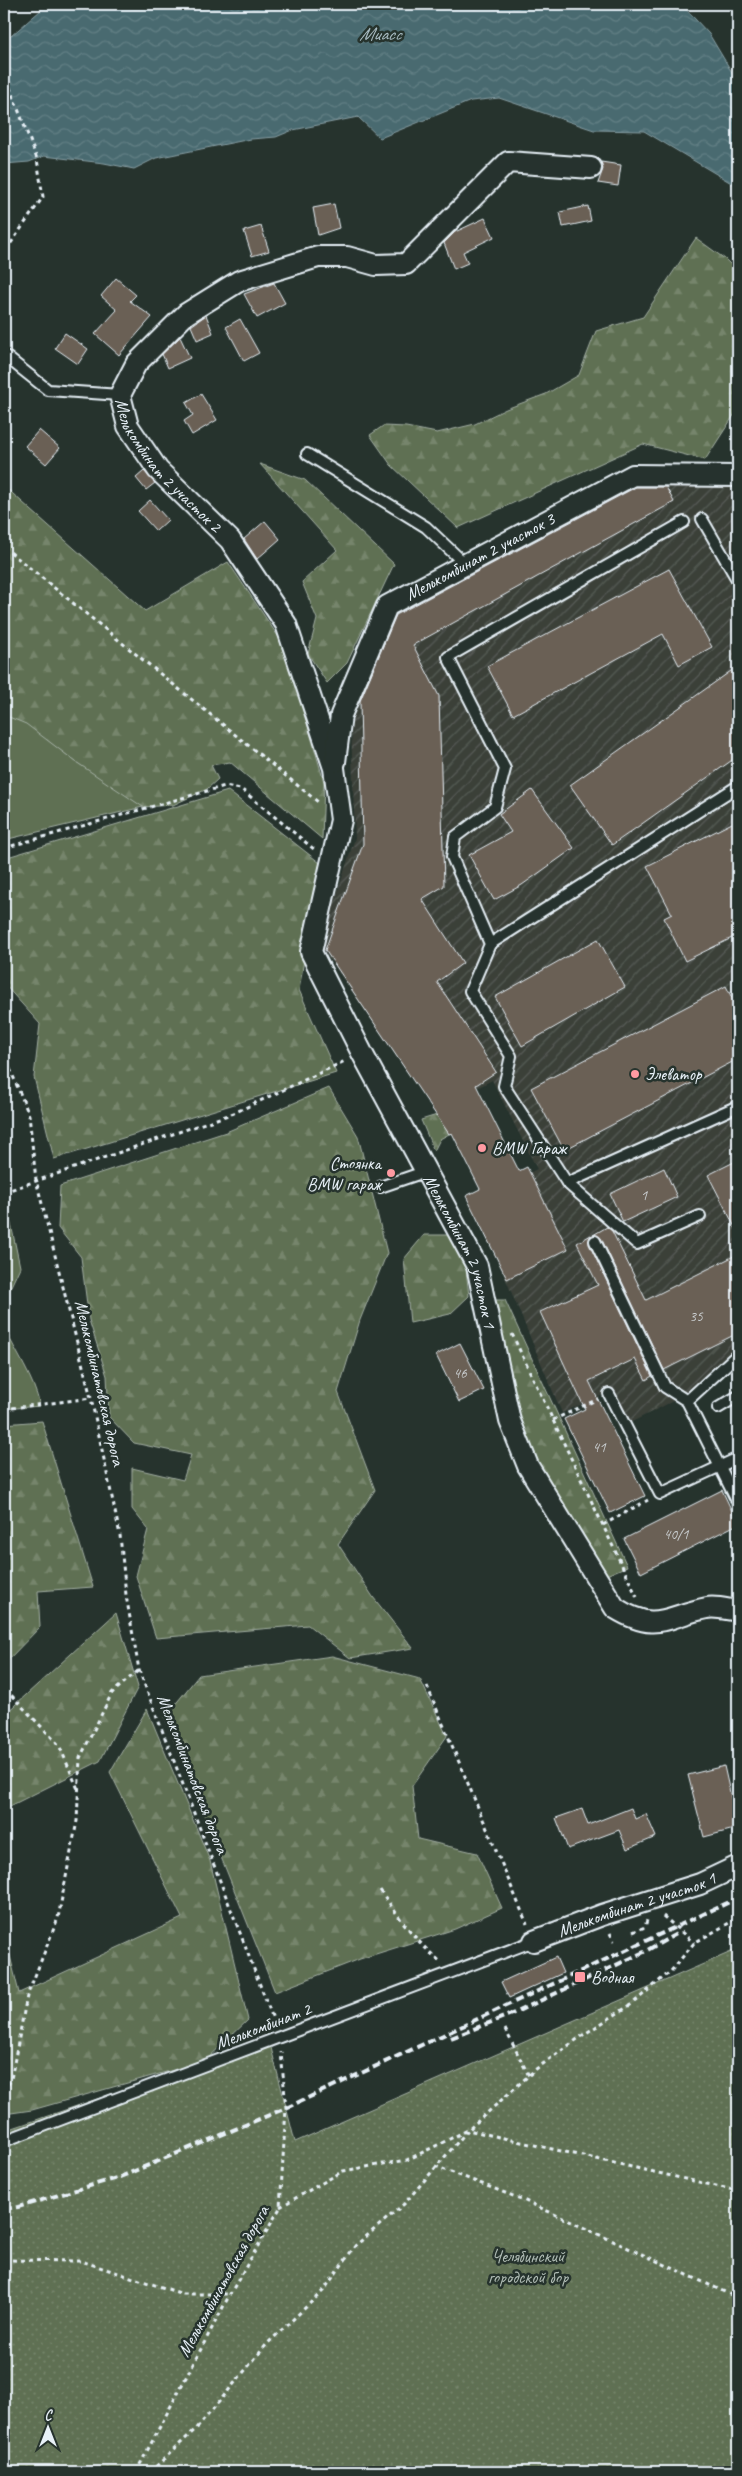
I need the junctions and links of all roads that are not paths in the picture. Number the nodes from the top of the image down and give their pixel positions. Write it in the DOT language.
graph roads {
  1 [pos="591,168"];
  2 [pos="4,355"];
  3 [pos="120,394"];
  4 [pos="306,454"];
  5 [pos="738,476"];
  6 [pos="702,519"];
  7 [pos="684,522"];
  8 [pos="464,563"];
  9 [pos="738,581"];
  10 [pos="334,768"];
  11 [pos="738,786"];
  12 [pos="490,944"];
  13 [pos="738,1107"];
  14 [pos="427,1171"];
  15 [pos="568,1183"];
  16 [pos="380,1187"];
  17 [pos="700,1216"];
  18 [pos="595,1241"];
  19 [pos="738,1354"];
  20 [pos="609,1394"];
  21 [pos="738,1396"];
  22 [pos="687,1401"];
  23 [pos="718,1408"];
  24 [pos="738,1458"];
  25 [pos="720,1467"];
  26 [pos="738,1503"];
  27 [pos="738,1611"];
  28 [pos="738,1866"];
  29 [pos="534,1941"];
  30 [pos="4,2141"];
  1 -- 3 [label="street, Мелькомбинат 2 участок 2"];
  2 -- 3 [label="lane"];
  3 -- 10 [label="street, Мелькомбинат 2 участок 2"];
  4 -- 8 [label="lane"];
  5 -- 8 [label="street, Мелькомбинат 2 участок 3"];
  6 -- 9 [label="lane"];
  7 -- 12 [label="lane"];
  8 -- 10 [label="street, Мелькомбинат 2 участок 3"];
  10 -- 14 [label="street, Мелькомбинат 2 участок 1"];
  11 -- 12 [label="lane"];
  12 -- 15 [label="lane"];
  13 -- 15 [label="lane"];
  14 -- 16 [label="lane"];
  14 -- 27 [label="street, Мелькомбинат 2 участок 1"];
  15 -- 17 [label="lane"];
  18 -- 22 [label="lane"];
  19 -- 22 [label="lane"];
  20 -- 25 [label="lane"];
  21 -- 23 [label="lane"];
  22 -- 25 [label="lane"];
  24 -- 25 [label="lane"];
  25 -- 26 [label="lane"];
  28 -- 29 [label="street, Мелькомбинат 2 участок 1"];
  29 -- 30 [label="lane, Мелькомбинат 2"];
}
